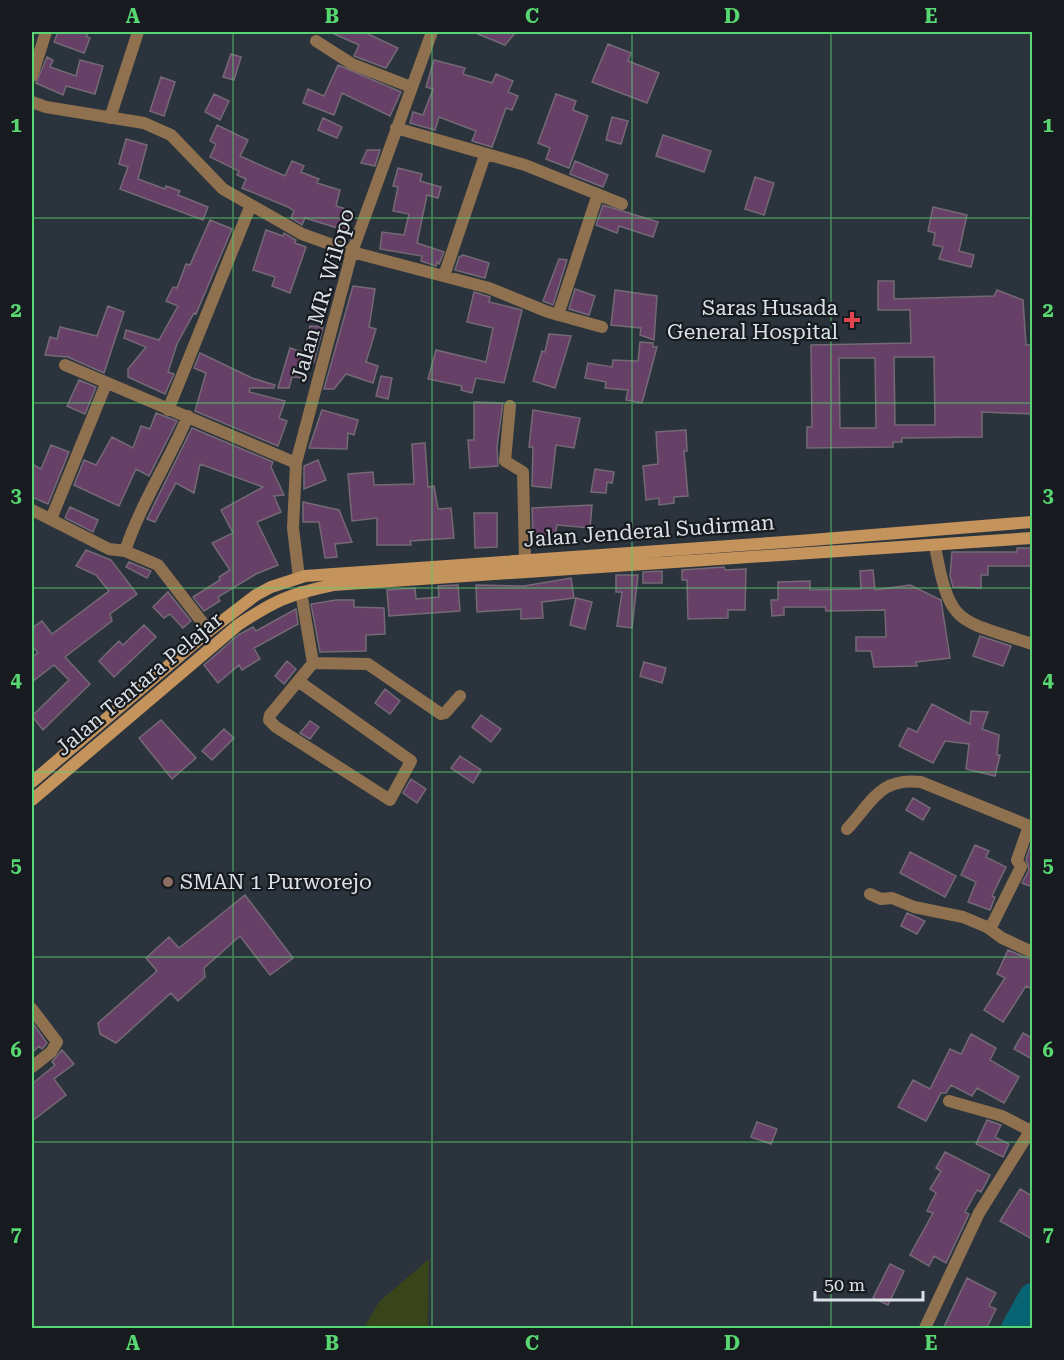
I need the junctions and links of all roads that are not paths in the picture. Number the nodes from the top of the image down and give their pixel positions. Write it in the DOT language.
graph roads {
  1 [pos="46,32"];
  2 [pos="138,32"];
  3 [pos="432,32"];
  4 [pos="316,41"];
  5 [pos="32,76"];
  6 [pos="411,87"];
  7 [pos="32,102"];
  8 [pos="110,118"];
  9 [pos="396,128"];
  10 [pos="485,155"];
  11 [pos="598,194"];
  12 [pos="622,204"];
  13 [pos="250,207"];
  14 [pos="352,252"];
  15 [pos="444,276"];
  16 [pos="558,315"];
  17 [pos="602,327"];
  18 [pos="65,365"];
  19 [pos="106,384"];
  20 [pos="510,406"];
  21 [pos="168,410"];
  22 [pos="188,416"];
  23 [pos="296,463"];
  24 [pos="32,510"];
  25 [pos="51,519"];
  26 [pos="1032,522"];
  27 [pos="995,524"];
  28 [pos="1032,538"];
  29 [pos="812,540"];
  30 [pos="996,541"];
  31 [pos="788,542"];
  32 [pos="935,546"];
  33 [pos="125,551"];
  34 [pos="602,553"];
  35 [pos="811,554"];
  36 [pos="788,555"];
  37 [pos="525,559"];
  38 [pos="601,568"];
  39 [pos="299,578"];
  40 [pos="271,587"];
  41 [pos="301,592"];
  42 [pos="273,601"];
  43 [pos="209,631"];
  44 [pos="1032,644"];
  45 [pos="313,663"];
  46 [pos="298,681"];
  47 [pos="460,696"];
  48 [pos="32,782"];
  49 [pos="32,801"];
  50 [pos="1031,826"];
  51 [pos="847,829"];
  52 [pos="870,894"];
  53 [pos="990,929"];
  54 [pos="1032,952"];
  55 [pos="32,1009"];
  56 [pos="32,1067"];
  57 [pos="949,1101"];
  58 [pos="1032,1130"];
  59 [pos="925,1329"];
  1 -- 5 [label="street"];
  2 -- 8 [label="street"];
  3 -- 6 [label="street, Jalan MR. Wilopo"];
  4 -- 6 [label="street"];
  6 -- 9 [label="street, Jalan MR. Wilopo"];
  7 -- 8 [label="street"];
  8 -- 13 [label="street"];
  9 -- 10 [label="street"];
  9 -- 14 [label="street, Jalan MR. Wilopo"];
  10 -- 11 [label="street"];
  10 -- 15 [label="street"];
  11 -- 12 [label="street"];
  11 -- 16 [label="street"];
  13 -- 14 [label="street"];
  13 -- 21 [label="street"];
  14 -- 15 [label="street"];
  14 -- 23 [label="street, Jalan MR. Wilopo"];
  15 -- 16 [label="street"];
  16 -- 17 [label="street"];
  18 -- 19 [label="street"];
  19 -- 21 [label="street"];
  19 -- 25 [label="street"];
  20 -- 37 [label="street"];
  21 -- 22 [label="street"];
  22 -- 23 [label="street"];
  22 -- 33 [label="street"];
  23 -- 39 [label="street, Jalan MR. Wilopo"];
  24 -- 25 [label="street"];
  25 -- 33 [label="street"];
  26 -- 27 [label="main road, Jalan Jenderal Sudirman"];
  27 -- 29 [label="main road, Jalan Jenderal Sudirman"];
  27 -- 30 [label="street"];
  28 -- 30 [label="main road, Jalan Jenderal Sudirman"];
  29 -- 31 [label="main road, Jalan Jenderal Sudirman"];
  29 -- 35 [label="street"];
  30 -- 32 [label="main road, Jalan Jenderal Sudirman"];
  31 -- 34 [label="main road, Jalan Jenderal Sudirman"];
  31 -- 36 [label="street"];
  32 -- 35 [label="main road, Jalan Jenderal Sudirman"];
  32 -- 44 [label="street"];
  33 -- 43 [label="street"];
  34 -- 37 [label="main road, Jalan Jenderal Sudirman"];
  34 -- 38 [label="street"];
  35 -- 36 [label="main road, Jalan Jenderal Sudirman"];
  36 -- 38 [label="main road, Jalan Jenderal Sudirman"];
  37 -- 39 [label="main road, Jalan Jenderal Sudirman"];
  38 -- 41 [label="main road, Jalan Jenderal Sudirman"];
  39 -- 40 [label="main road, Jalan Jenderal Sudirman"];
  40 -- 43 [label="main road, Jalan Tentara Pelajar"];
  41 -- 42 [label="main road, Jalan Jenderal Sudirman"];
  41 -- 45 [label="street"];
  42 -- 49 [label="main road, Jalan Tentara Pelajar"];
  43 -- 48 [label="main road, Jalan Tentara Pelajar"];
  45 -- 46 [label="street"];
  45 -- 47 [label="street"];
  46 -- 46 [label="street"];
  50 -- 51 [label="street"];
  50 -- 53 [label="street"];
  52 -- 53 [label="street"];
  53 -- 54 [label="street"];
  55 -- 56 [label="street"];
  57 -- 58 [label="street"];
  58 -- 59 [label="street"];
}
